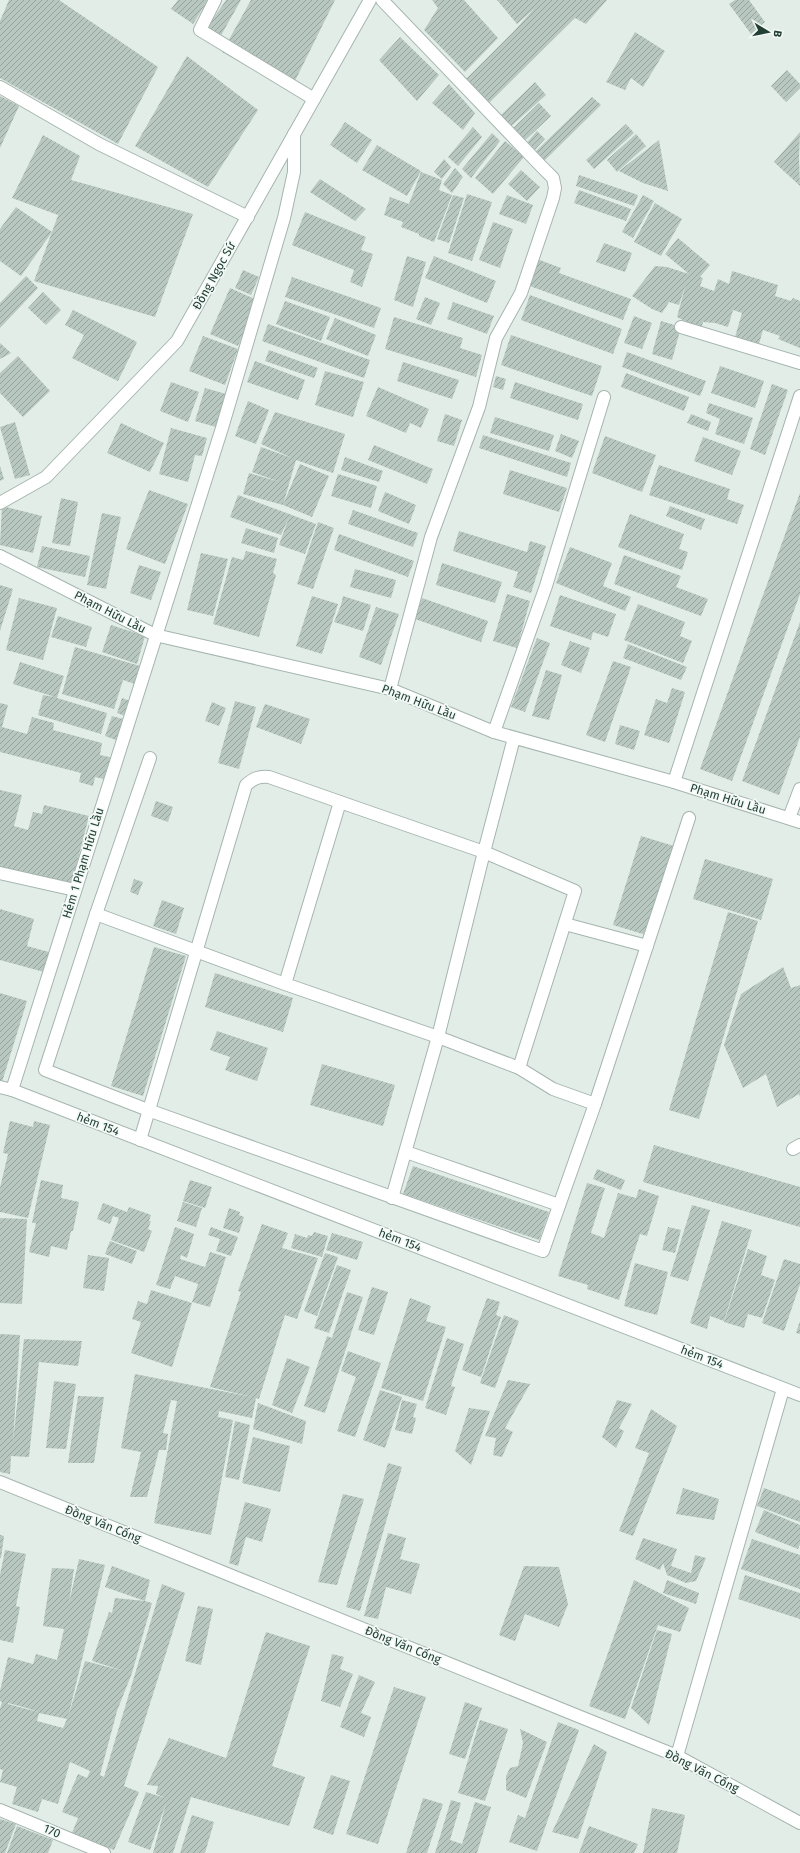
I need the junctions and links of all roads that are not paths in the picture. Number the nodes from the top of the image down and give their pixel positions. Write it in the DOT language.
graph roads {
  1 [pos="215,0"];
  2 [pos="370,0"];
  3 [pos="382,0"];
  4 [pos="0,87"];
  5 [pos="314,100"];
  6 [pos="294,134"];
  7 [pos="248,216"];
  8 [pos="681,327"];
  9 [pos="800,363"];
  10 [pos="800,396"];
  11 [pos="604,397"];
  12 [pos="0,504"];
  13 [pos="0,556"];
  14 [pos="155,635"];
  15 [pos="390,689"];
  16 [pos="494,732"];
  17 [pos="514,738"];
  18 [pos="150,758"];
  19 [pos="674,782"];
  20 [pos="800,789"];
  21 [pos="340,802"];
  22 [pos="689,818"];
  23 [pos="795,820"];
  24 [pos="484,852"];
  25 [pos="0,873"];
  26 [pos="74,890"];
  27 [pos="96,914"];
  28 [pos="565,924"];
  29 [pos="647,946"];
  30 [pos="197,952"];
  31 [pos="285,984"];
  32 [pos="438,1037"];
  33 [pos="519,1068"];
  34 [pos="6,1089"];
  35 [pos="595,1104"];
  36 [pos="148,1110"];
  37 [pos="140,1140"];
  38 [pos="406,1152"];
  39 [pos="392,1198"];
  40 [pos="559,1205"];
  41 [pos="783,1389"];
  42 [pos="800,1395"];
  43 [pos="0,1482"];
  44 [pos="677,1756"];
  45 [pos="0,1810"];
  46 [pos="800,1824"];
  47 [pos="104,1853"];
  1 -- 5 [label="street"];
  2 -- 5 [label="street, Đồng Ngọc Sứ"];
  3 -- 15 [label="street"];
  4 -- 7 [label="street"];
  5 -- 6 [label="street, Đồng Ngọc Sứ"];
  6 -- 7 [label="street, Đồng Ngọc Sứ"];
  6 -- 14 [label="street, Hẻm 1 Phạm Hữu Lầu"];
  7 -- 12 [label="street, Đồng Ngọc Sứ"];
  8 -- 9 [label="street"];
  10 -- 19 [label="street"];
  11 -- 16 [label="street"];
  13 -- 14 [label="street, Phạm Hữu Lầu"];
  14 -- 15 [label="street, Phạm Hữu Lầu"];
  14 -- 26 [label="street, Hẻm 1 Phạm Hữu Lầu"];
  15 -- 16 [label="street, Phạm Hữu Lầu"];
  16 -- 17 [label="street, Phạm Hữu Lầu"];
  17 -- 19 [label="street, Phạm Hữu Lầu"];
  17 -- 24 [label="street"];
  18 -- 27 [label="street"];
  19 -- 23 [label="street, Phạm Hữu Lầu"];
  20 -- 23 [label="street"];
  21 -- 24 [label="street"];
  21 -- 30 [label="street"];
  21 -- 31 [label="street"];
  22 -- 29 [label="street"];
  24 -- 28 [label="street"];
  24 -- 32 [label="street"];
  25 -- 26 [label="street"];
  26 -- 34 [label="street, Hẻm 1 Phạm Hữu Lầu"];
  27 -- 30 [label="street"];
  27 -- 36 [label="street"];
  28 -- 29 [label="street"];
  28 -- 33 [label="street"];
  29 -- 35 [label="street"];
  30 -- 31 [label="street"];
  30 -- 36 [label="street"];
  31 -- 32 [label="street"];
  32 -- 33 [label="street"];
  32 -- 38 [label="street"];
  33 -- 35 [label="street"];
  34 -- 37 [label="street, hẻm 154"];
  35 -- 40 [label="street"];
  36 -- 37 [label="street"];
  36 -- 39 [label="street"];
  37 -- 41 [label="street, hẻm 154"];
  38 -- 39 [label="street"];
  38 -- 40 [label="street"];
  39 -- 40 [label="street"];
  41 -- 42 [label="street, hẻm 154"];
  41 -- 44 [label="street"];
  43 -- 44 [label="street, Đồng Văn Cống"];
  44 -- 46 [label="street, Đồng Văn Cống"];
  45 -- 47 [label="street, 170"];
}
